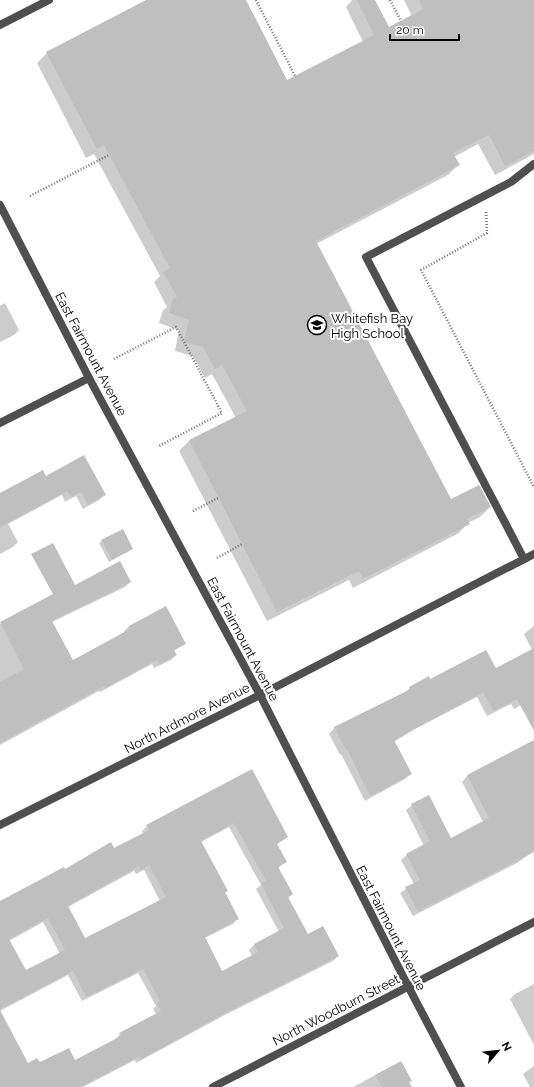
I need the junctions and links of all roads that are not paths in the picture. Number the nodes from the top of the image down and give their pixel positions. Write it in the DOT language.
graph roads {
  1 [pos="49,0"];
  2 [pos="0,25"];
  3 [pos="534,164"];
  4 [pos="0,205"];
  5 [pos="89,378"];
  6 [pos="0,423"];
  7 [pos="534,554"];
  8 [pos="524,559"];
  9 [pos="260,695"];
  10 [pos="0,825"];
  11 [pos="534,922"];
  12 [pos="408,986"];
  13 [pos="213,1087"];
  14 [pos="461,1087"];
  1 -- 2 [label="street"];
  3 -- 8 [label="street"];
  4 -- 5 [label="street, East Fairmount Avenue"];
  5 -- 6 [label="street"];
  5 -- 9 [label="street, East Fairmount Avenue"];
  7 -- 8 [label="street, North Ardmore Avenue"];
  8 -- 9 [label="street, North Ardmore Avenue"];
  9 -- 10 [label="street, North Ardmore Avenue"];
  9 -- 12 [label="street, East Fairmount Avenue"];
  11 -- 12 [label="street, North Woodburn Street"];
  12 -- 13 [label="street, North Woodburn Street"];
  12 -- 14 [label="street, East Fairmount Avenue"];
}
